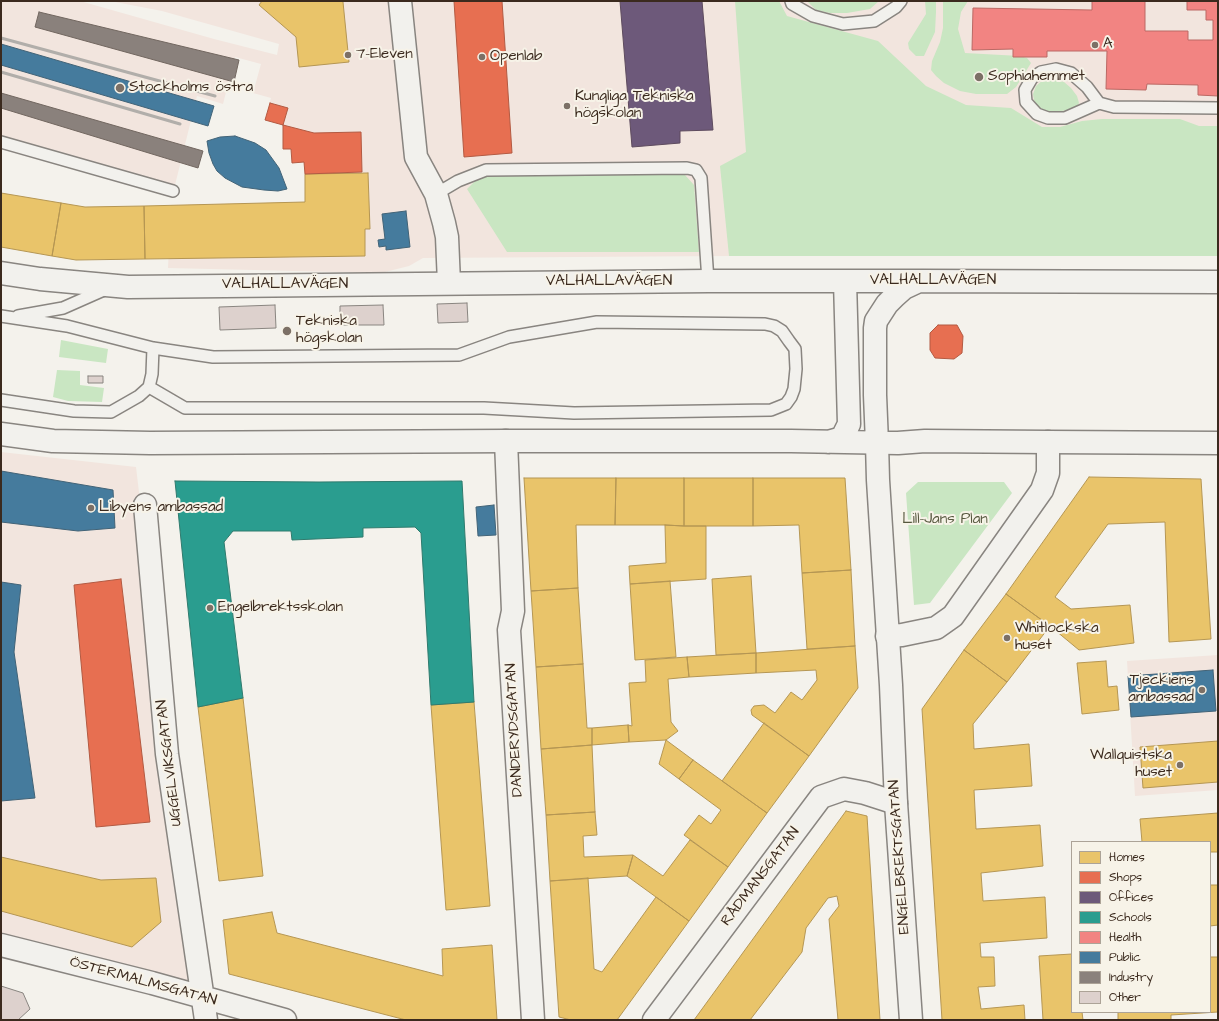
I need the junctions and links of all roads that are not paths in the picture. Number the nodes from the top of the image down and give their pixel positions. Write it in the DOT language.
graph roads {
  1 [pos="400,1"];
  2 [pos="791,1"];
  3 [pos="901,1"];
  4 [pos="1099,103"];
  5 [pos="1218,108"];
  6 [pos="1,142"];
  7 [pos="173,191"];
  8 [pos="436,194"];
  9 [pos="1,273"];
  10 [pos="920,280"];
  11 [pos="708,281"];
  12 [pos="845,281"];
  13 [pos="1218,282"];
  14 [pos="449,283"];
  15 [pos="112,286"];
  16 [pos="5,317"];
  17 [pos="153,348"];
  18 [pos="149,387"];
  19 [pos="1,400"];
  20 [pos="1,434"];
  21 [pos="506,441"];
  22 [pos="828,442"];
  23 [pos="1048,442"];
  24 [pos="877,443"];
  25 [pos="1218,443"];
  26 [pos="145,505"];
  27 [pos="888,636"];
  28 [pos="896,803"];
  29 [pos="1,945"];
  30 [pos="203,997"];
  31 [pos="206,1020"];
  32 [pos="285,1020"];
  33 [pos="533,1020"];
  34 [pos="654,1020"];
  35 [pos="911,1020"];
  1 -- 8 [label="street"];
  2 -- 3 [label="lane"];
  4 -- 4 [label="lane"];
  4 -- 5 [label="lane"];
  6 -- 7 [label="lane"];
  8 -- 11 [label="lane"];
  8 -- 14 [label="street"];
  9 -- 15 [label="street, VALHALLAVÄGEN"];
  10 -- 12 [label="street, VALHALLAVÄGEN"];
  10 -- 13 [label="street, VALHALLAVÄGEN"];
  10 -- 24 [label="street"];
  11 -- 12 [label="street, VALHALLAVÄGEN"];
  11 -- 14 [label="street, VALHALLAVÄGEN"];
  12 -- 22 [label="street"];
  14 -- 15 [label="street, VALHALLAVÄGEN"];
  15 -- 16 [label="lane"];
  16 -- 17 [label="lane"];
  17 -- 18 [label="lane"];
  17 -- 18 [label="lane"];
  18 -- 19 [label="lane"];
  20 -- 21 [label="street"];
  21 -- 22 [label="street"];
  21 -- 33 [label="street, DANDERYDSGATAN"];
  22 -- 24 [label="street"];
  23 -- 24 [label="street"];
  23 -- 25 [label="street"];
  23 -- 27 [label="street"];
  24 -- 27 [label="street"];
  26 -- 30 [label="street, UGGELVIKSGATAN"];
  27 -- 28 [label="street, ENGELBREKTSGATAN"];
  28 -- 34 [label="street, RÅDMANSGATAN"];
  28 -- 35 [label="street, ENGELBREKTSGATAN"];
  29 -- 30 [label="street, ÖSTERMALMSGATAN"];
  30 -- 31 [label="street, UGGELVIKSGATAN"];
  30 -- 32 [label="street, ÖSTERMALMSGATAN"];
}
